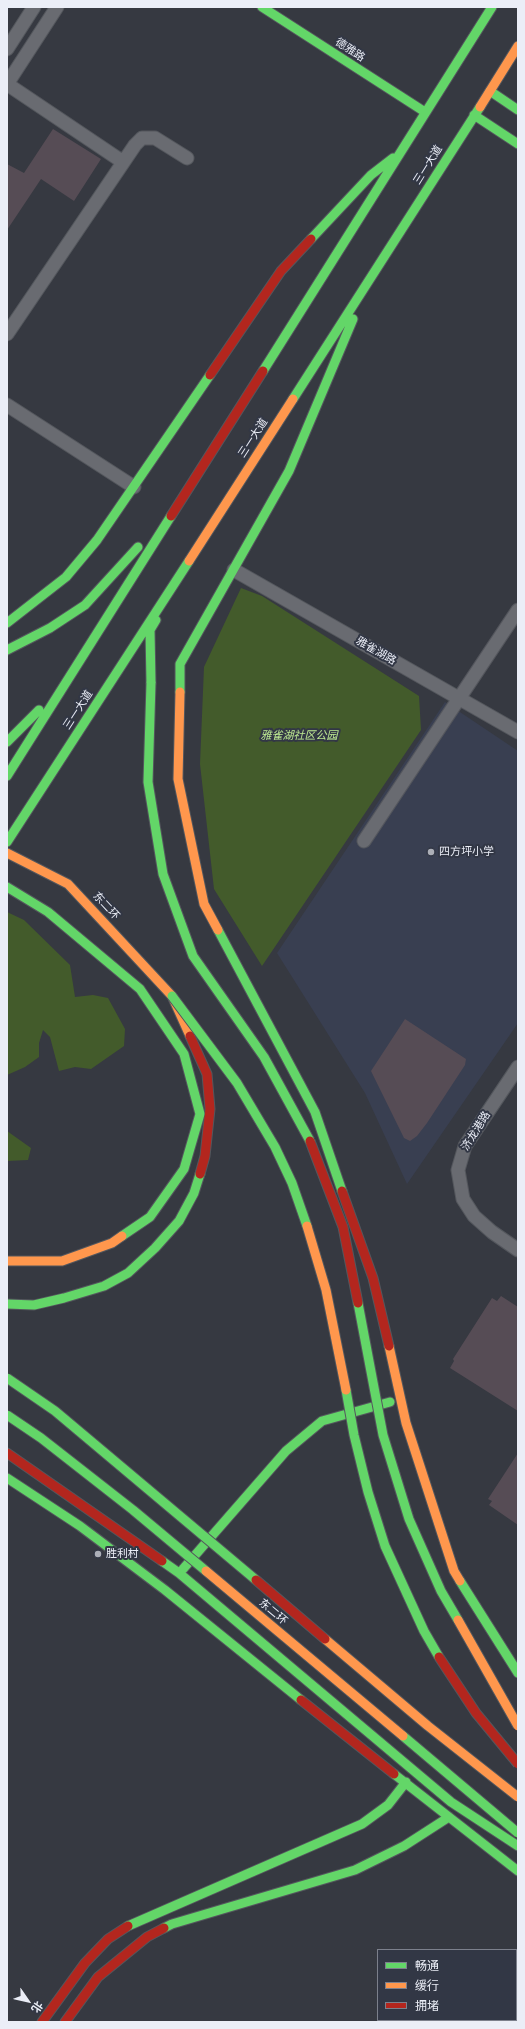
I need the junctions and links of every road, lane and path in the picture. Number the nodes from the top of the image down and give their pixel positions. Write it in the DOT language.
graph roads {
  1 [pos="34,7"];
  2 [pos="57,7"];
  3 [pos="262,7"];
  4 [pos="492,7"];
  5 [pos="518,46"];
  6 [pos="7,49"];
  7 [pos="7,84"];
  8 [pos="490,91"];
  9 [pos="518,110"];
  10 [pos="424,112"];
  11 [pos="474,115"];
  12 [pos="518,144"];
  13 [pos="397,156"];
  14 [pos="187,158"];
  15 [pos="123,162"];
  16 [pos="368,283"];
  17 [pos="7,334"];
  18 [pos="7,405"];
  19 [pos="239,482"];
  20 [pos="134,487"];
  21 [pos="189,487"];
  22 [pos="234,570"];
  23 [pos="518,610"];
  24 [pos="7,623"];
  25 [pos="7,650"];
  26 [pos="68,681"];
  27 [pos="460,698"];
  28 [pos="518,732"];
  29 [pos="7,742"];
  30 [pos="7,776"];
  31 [pos="364,841"];
  32 [pos="7,842"];
  33 [pos="7,852"];
  34 [pos="7,887"];
  35 [pos="172,996"];
  36 [pos="517,1071"];
  37 [pos="518,1250"];
  38 [pos="7,1261"];
  39 [pos="7,1304"];
  40 [pos="7,1378"];
  41 [pos="400,1399"];
  42 [pos="7,1415"];
  43 [pos="7,1453"];
  44 [pos="7,1478"];
  45 [pos="172,1582"];
  46 [pos="518,1673"];
  47 [pos="518,1726"];
  48 [pos="518,1764"];
  49 [pos="406,1782"];
  50 [pos="518,1797"];
  51 [pos="449,1817"];
  52 [pos="518,1833"];
  53 [pos="518,1846"];
  54 [pos="518,1871"];
  55 [pos="42,2022"];
  56 [pos="65,2022"];
  1 -- 6 [label="street"];
  2 -- 7 [label="street"];
  3 -- 10 [label="main road, 德雅路"];
  4 -- 10 [label="main road"];
  5 -- 8 [label="main road, 三一大道"];
  7 -- 15 [label="street"];
  8 -- 9 [label="main road"];
  8 -- 11 [label="main road, 三一大道"];
  10 -- 13 [label="main road"];
  11 -- 12 [label="main road"];
  11 -- 16 [label="main road, 三一大道"];
  13 -- 20 [label="main road"];
  13 -- 21 [label="main road"];
  14 -- 15 [label="street"];
  15 -- 17 [label="street"];
  16 -- 19 [label="main road, 三一大道"];
  16 -- 22 [label="main road"];
  18 -- 20 [label="street"];
  19 -- 32 [label="main road, 三一大道"];
  19 -- 47 [label="main road, bridge"];
  20 -- 24 [label="main road"];
  21 -- 25 [label="main road"];
  21 -- 26 [label="main road"];
  22 -- 27 [label="street, 雅雀湖路"];
  22 -- 41 [label="main road"];
  23 -- 27 [label="street"];
  26 -- 29 [label="main road"];
  26 -- 30 [label="main road"];
  27 -- 28 [label="street, 雅雀湖路"];
  27 -- 31 [label="street"];
  33 -- 35 [label="main road, 东二环"];
  34 -- 38 [label="main road"];
  35 -- 39 [label="main road, bridge"];
  35 -- 48 [label="main road, bridge"];
  36 -- 37 [label="street, 济龙港路"];
  40 -- 50 [label="main road, bridge"];
  41 -- 45 [label="main road"];
  41 -- 46 [label="main road"];
  42 -- 52 [label="main road, 东二环, bridge"];
  43 -- 45 [label="main road"];
  44 -- 45 [label="main road"];
  45 -- 49 [label="main road"];
  45 -- 53 [label="main road"];
  49 -- 51 [label="main road"];
  49 -- 55 [label="main road"];
  51 -- 54 [label="main road"];
  51 -- 56 [label="main road"];
}
